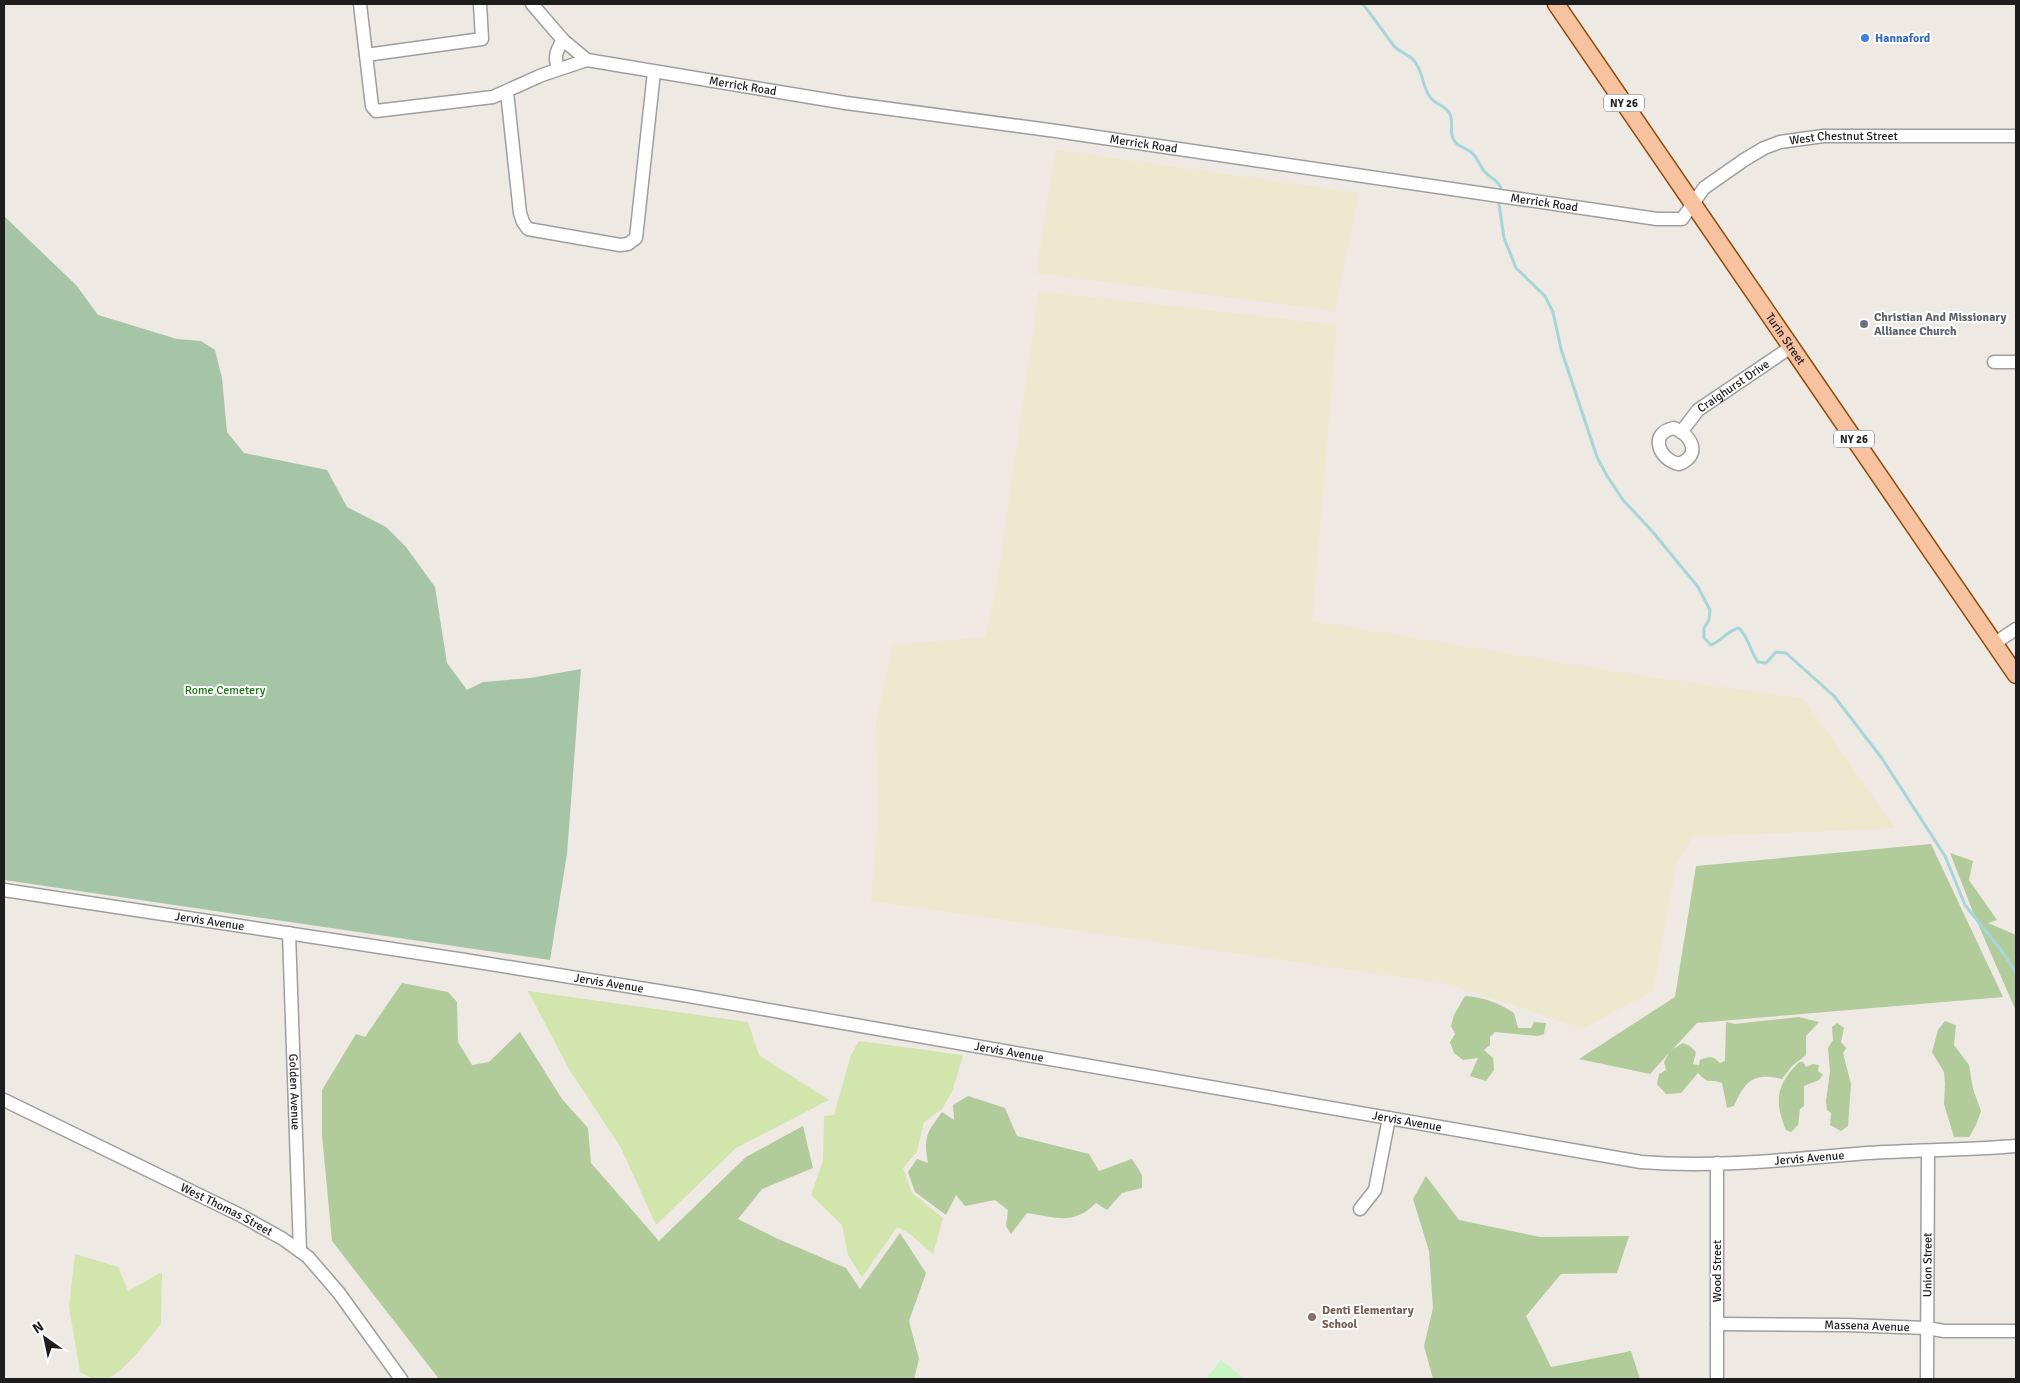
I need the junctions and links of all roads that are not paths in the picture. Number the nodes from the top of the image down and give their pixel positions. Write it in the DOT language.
graph roads {
  1 [pos="360,4"];
  2 [pos="480,4"];
  3 [pos="532,4"];
  4 [pos="1556,4"];
  5 [pos="563,40"];
  6 [pos="366,55"];
  7 [pos="587,60"];
  8 [pos="558,69"];
  9 [pos="654,72"];
  10 [pos="506,92"];
  11 [pos="2016,136"];
  12 [pos="1692,202"];
  13 [pos="1791,347"];
  14 [pos="1994,362"];
  15 [pos="2016,362"];
  16 [pos="1682,431"];
  17 [pos="2016,628"];
  18 [pos="1995,643"];
  19 [pos="2016,675"];
  20 [pos="4,890"];
  21 [pos="289,933"];
  22 [pos="4,1100"];
  23 [pos="1389,1118"];
  24 [pos="2016,1146"];
  25 [pos="1928,1151"];
  26 [pos="1718,1163"];
  27 [pos="1360,1209"];
  28 [pos="300,1251"];
  29 [pos="1717,1324"];
  30 [pos="1927,1328"];
  31 [pos="2016,1331"];
  32 [pos="401,1379"];
  33 [pos="1717,1379"];
  34 [pos="1927,1379"];
  1 -- 6 [label="street"];
  2 -- 6 [label="street"];
  3 -- 5 [label="street"];
  4 -- 12 [label="main road, Turin Street / NY 26"];
  5 -- 7 [label="street"];
  5 -- 8 [label="street"];
  6 -- 10 [label="street"];
  7 -- 8 [label="street"];
  7 -- 9 [label="street, Merrick Road"];
  8 -- 10 [label="street"];
  9 -- 10 [label="street"];
  9 -- 12 [label="street, Merrick Road"];
  11 -- 12 [label="street, West Chestnut Street"];
  12 -- 13 [label="main road, Turin Street / NY 26"];
  13 -- 16 [label="street, Craighurst Drive"];
  13 -- 18 [label="main road, Turin Street / NY 26"];
  14 -- 15 [label="street"];
  17 -- 18 [label="street"];
  18 -- 19 [label="main road, Turin Street / NY 26"];
  20 -- 21 [label="street, Jervis Avenue"];
  21 -- 23 [label="street, Jervis Avenue"];
  21 -- 28 [label="street, Golden Avenue"];
  22 -- 28 [label="street, West Thomas Street"];
  23 -- 26 [label="street, Jervis Avenue"];
  23 -- 27 [label="street"];
  24 -- 25 [label="street, Jervis Avenue"];
  25 -- 26 [label="street, Jervis Avenue"];
  25 -- 30 [label="street, Union Street"];
  26 -- 29 [label="street, Wood Street"];
  28 -- 32 [label="street, West Thomas Street"];
  29 -- 30 [label="street, Massena Avenue"];
  29 -- 33 [label="street, Wood Street"];
  30 -- 31 [label="street, Massena Avenue"];
  30 -- 34 [label="street, Union Street"];
}
